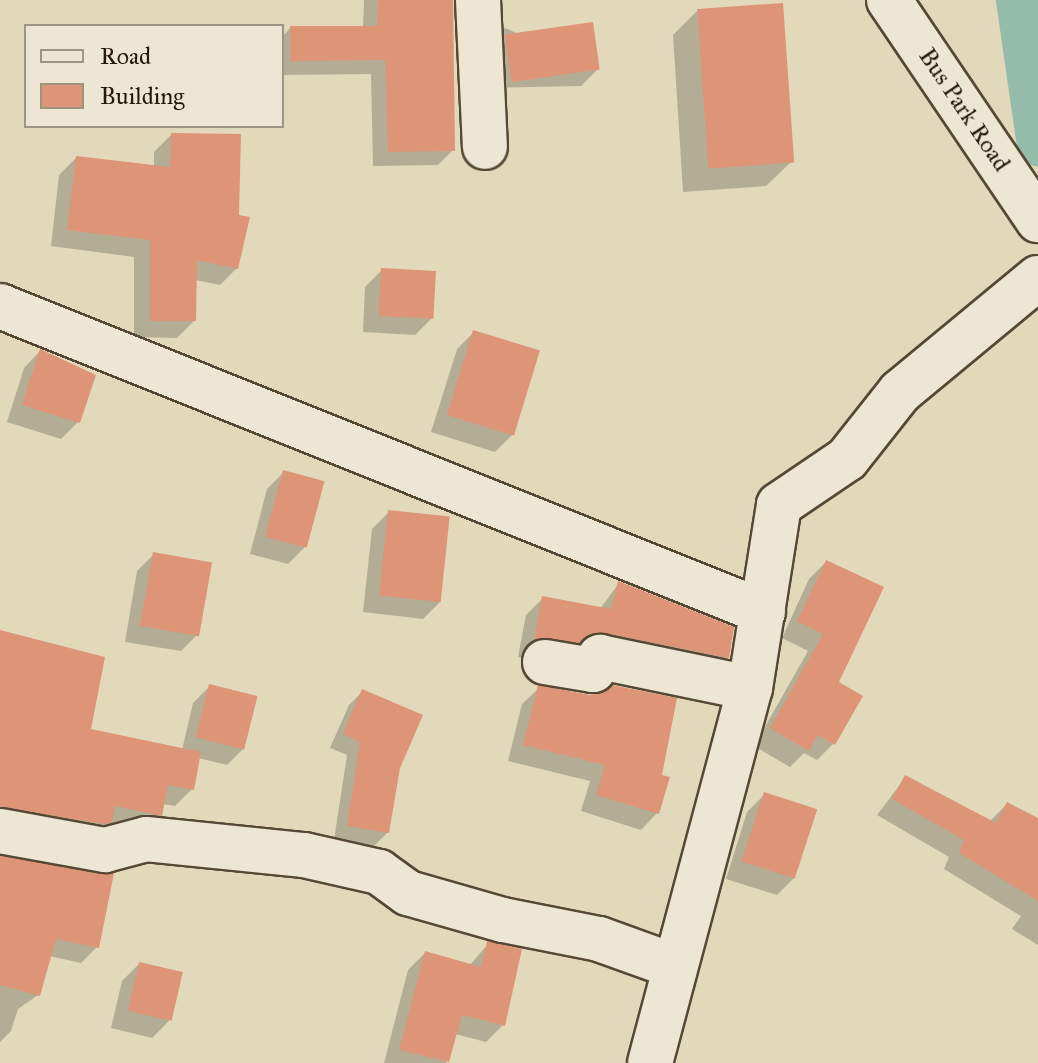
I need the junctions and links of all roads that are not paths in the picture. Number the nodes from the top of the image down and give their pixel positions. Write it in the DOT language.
graph roads {
  1 [pos="478,0"];
  2 [pos="889,0"];
  3 [pos="485,147"];
  4 [pos="1038,220"];
  5 [pos="1038,278"];
  6 [pos="0,306"];
  7 [pos="763,612"];
  8 [pos="545,662"];
  9 [pos="750,688"];
  10 [pos="0,831"];
  11 [pos="674,966"];
  12 [pos="650,1063"];
  1 -- 3 [label="street"];
  2 -- 4 [label="street, Bus Park Road"];
  5 -- 7 [label="street"];
  6 -- 7 [label="street"];
  7 -- 9 [label="street"];
  8 -- 9 [label="street"];
  9 -- 11 [label="street"];
  10 -- 11 [label="street"];
  11 -- 12 [label="street"];
}
